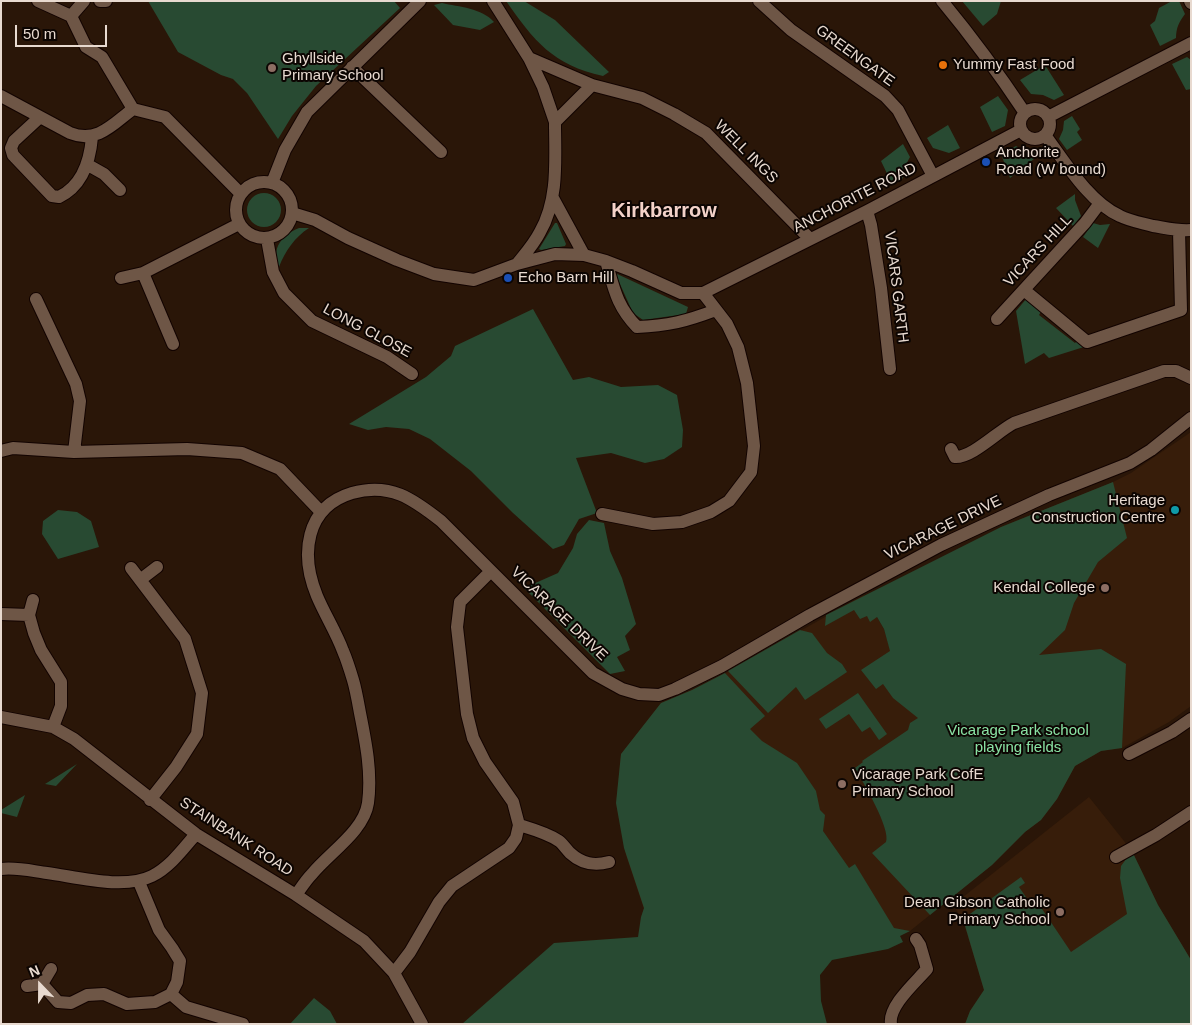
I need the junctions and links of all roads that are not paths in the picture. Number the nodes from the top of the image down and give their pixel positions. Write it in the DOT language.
graph roads {
  1 [pos="38,1"];
  2 [pos="84,1"];
  3 [pos="100,1"];
  4 [pos="106,1"];
  5 [pos="420,1"];
  6 [pos="759,1"];
  7 [pos="942,1"];
  8 [pos="492,2"];
  9 [pos="71,16"];
  10 [pos="1191,43"];
  11 [pos="530,58"];
  12 [pos="352,67"];
  13 [pos="592,85"];
  14 [pos="1,96"];
  15 [pos="133,109"];
  16 [pos="1025,113"];
  17 [pos="1048,116"];
  18 [pos="40,118"];
  19 [pos="555,122"];
  20 [pos="1021,130"];
  21 [pos="1045,135"];
  22 [pos="92,137"];
  23 [pos="6,148"];
  24 [pos="441,152"];
  25 [pos="88,165"];
  26 [pos="933,176"];
  27 [pos="272,183"];
  28 [pos="120,190"];
  29 [pos="241,194"];
  30 [pos="553,198"];
  31 [pos="1100,203"];
  32 [pos="867,211"];
  33 [pos="292,213"];
  34 [pos="239,224"];
  35 [pos="1185,230"];
  36 [pos="267,239"];
  37 [pos="810,239"];
  38 [pos="584,255"];
  39 [pos="606,261"];
  40 [pos="518,264"];
  41 [pos="143,273"];
  42 [pos="121,278"];
  43 [pos="1024,290"];
  44 [pos="703,293"];
  45 [pos="36,299"];
  46 [pos="716,310"];
  47 [pos="997,319"];
  48 [pos="173,344"];
  49 [pos="890,368"];
  50 [pos="412,374"];
  51 [pos="1191,378"];
  52 [pos="1191,418"];
  53 [pos="951,449"];
  54 [pos="1,451"];
  55 [pos="74,452"];
  56 [pos="321,512"];
  57 [pos="602,514"];
  58 [pos="157,567"];
  59 [pos="131,568"];
  60 [pos="491,570"];
  61 [pos="140,580"];
  62 [pos="33,600"];
  63 [pos="1,614"];
  64 [pos="29,615"];
  65 [pos="1,717"];
  66 [pos="1191,719"];
  67 [pos="53,727"];
  68 [pos="1129,754"];
  69 [pos="150,800"];
  70 [pos="1190,816"];
  71 [pos="519,825"];
  72 [pos="196,834"];
  73 [pos="1116,857"];
  74 [pos="609,862"];
  75 [pos="1,869"];
  76 [pos="138,882"];
  77 [pos="296,895"];
  78 [pos="916,939"];
  79 [pos="51,969"];
  80 [pos="394,973"];
  81 [pos="42,984"];
  82 [pos="27,986"];
  83 [pos="171,994"];
  84 [pos="243,1024"];
  85 [pos="422,1024"];
  86 [pos="891,1024"];
  1 -- 9 [label="street"];
  2 -- 9 [label="street"];
  3 -- 4 [label="street"];
  5 -- 12 [label="street"];
  6 -- 26 [label="street, GREENGATE"];
  7 -- 16 [label="street"];
  8 -- 11 [label="street"];
  9 -- 15 [label="street"];
  10 -- 17 [label="street"];
  11 -- 13 [label="street, WELL INGS"];
  11 -- 19 [label="street"];
  12 -- 24 [label="street"];
  12 -- 27 [label="street"];
  13 -- 19 [label="street"];
  13 -- 37 [label="street, WELL INGS"];
  14 -- 18 [label="street"];
  15 -- 22 [label="street"];
  15 -- 29 [label="street"];
  16 -- 17 [label="street"];
  16 -- 20 [label="street"];
  17 -- 21 [label="street"];
  18 -- 22 [label="street"];
  18 -- 23 [label="street"];
  19 -- 30 [label="street"];
  20 -- 21 [label="street"];
  20 -- 26 [label="street, ANCHORITE ROAD"];
  21 -- 31 [label="street"];
  22 -- 25 [label="street"];
  23 -- 25 [label="street"];
  25 -- 28 [label="street"];
  26 -- 32 [label="street, ANCHORITE ROAD"];
  27 -- 29 [label="street"];
  27 -- 33 [label="street"];
  29 -- 34 [label="street"];
  30 -- 38 [label="street"];
  30 -- 40 [label="street"];
  31 -- 35 [label="street"];
  31 -- 43 [label="street, VICARS HILL"];
  32 -- 37 [label="street, ANCHORITE ROAD"];
  32 -- 49 [label="street, VICARS GARTH"];
  33 -- 36 [label="street"];
  33 -- 40 [label="street"];
  34 -- 36 [label="street"];
  34 -- 41 [label="street"];
  35 -- 43 [label="street"];
  36 -- 50 [label="street, LONG CLOSE"];
  37 -- 44 [label="street, ANCHORITE ROAD"];
  38 -- 39 [label="street"];
  38 -- 40 [label="street"];
  39 -- 44 [label="street"];
  39 -- 46 [label="street"];
  41 -- 42 [label="street"];
  41 -- 48 [label="street"];
  43 -- 47 [label="street, VICARS HILL"];
  44 -- 46 [label="street"];
  45 -- 55 [label="street"];
  46 -- 57 [label="street"];
  51 -- 53 [label="street"];
  52 -- 60 [label="street, VICARAGE DRIVE"];
  54 -- 55 [label="street"];
  55 -- 56 [label="street"];
  56 -- 60 [label="street, VICARAGE DRIVE"];
  56 -- 77 [label="street, VICARAGE DRIVE"];
  58 -- 61 [label="street"];
  59 -- 61 [label="street"];
  60 -- 71 [label="street"];
  61 -- 69 [label="street"];
  62 -- 64 [label="street"];
  63 -- 64 [label="street"];
  64 -- 67 [label="street"];
  65 -- 67 [label="street, STAINBANK ROAD"];
  66 -- 68 [label="street"];
  67 -- 69 [label="street, STAINBANK ROAD"];
  69 -- 72 [label="street, STAINBANK ROAD"];
  70 -- 73 [label="street"];
  71 -- 74 [label="street"];
  71 -- 80 [label="street"];
  72 -- 76 [label="street"];
  72 -- 77 [label="street, STAINBANK ROAD"];
  75 -- 76 [label="street"];
  76 -- 83 [label="street"];
  77 -- 80 [label="street, STAINBANK ROAD"];
  78 -- 86 [label="street"];
  79 -- 81 [label="street"];
  80 -- 85 [label="street, STAINBANK ROAD"];
  81 -- 82 [label="street"];
  81 -- 83 [label="street"];
  83 -- 84 [label="street"];
}
